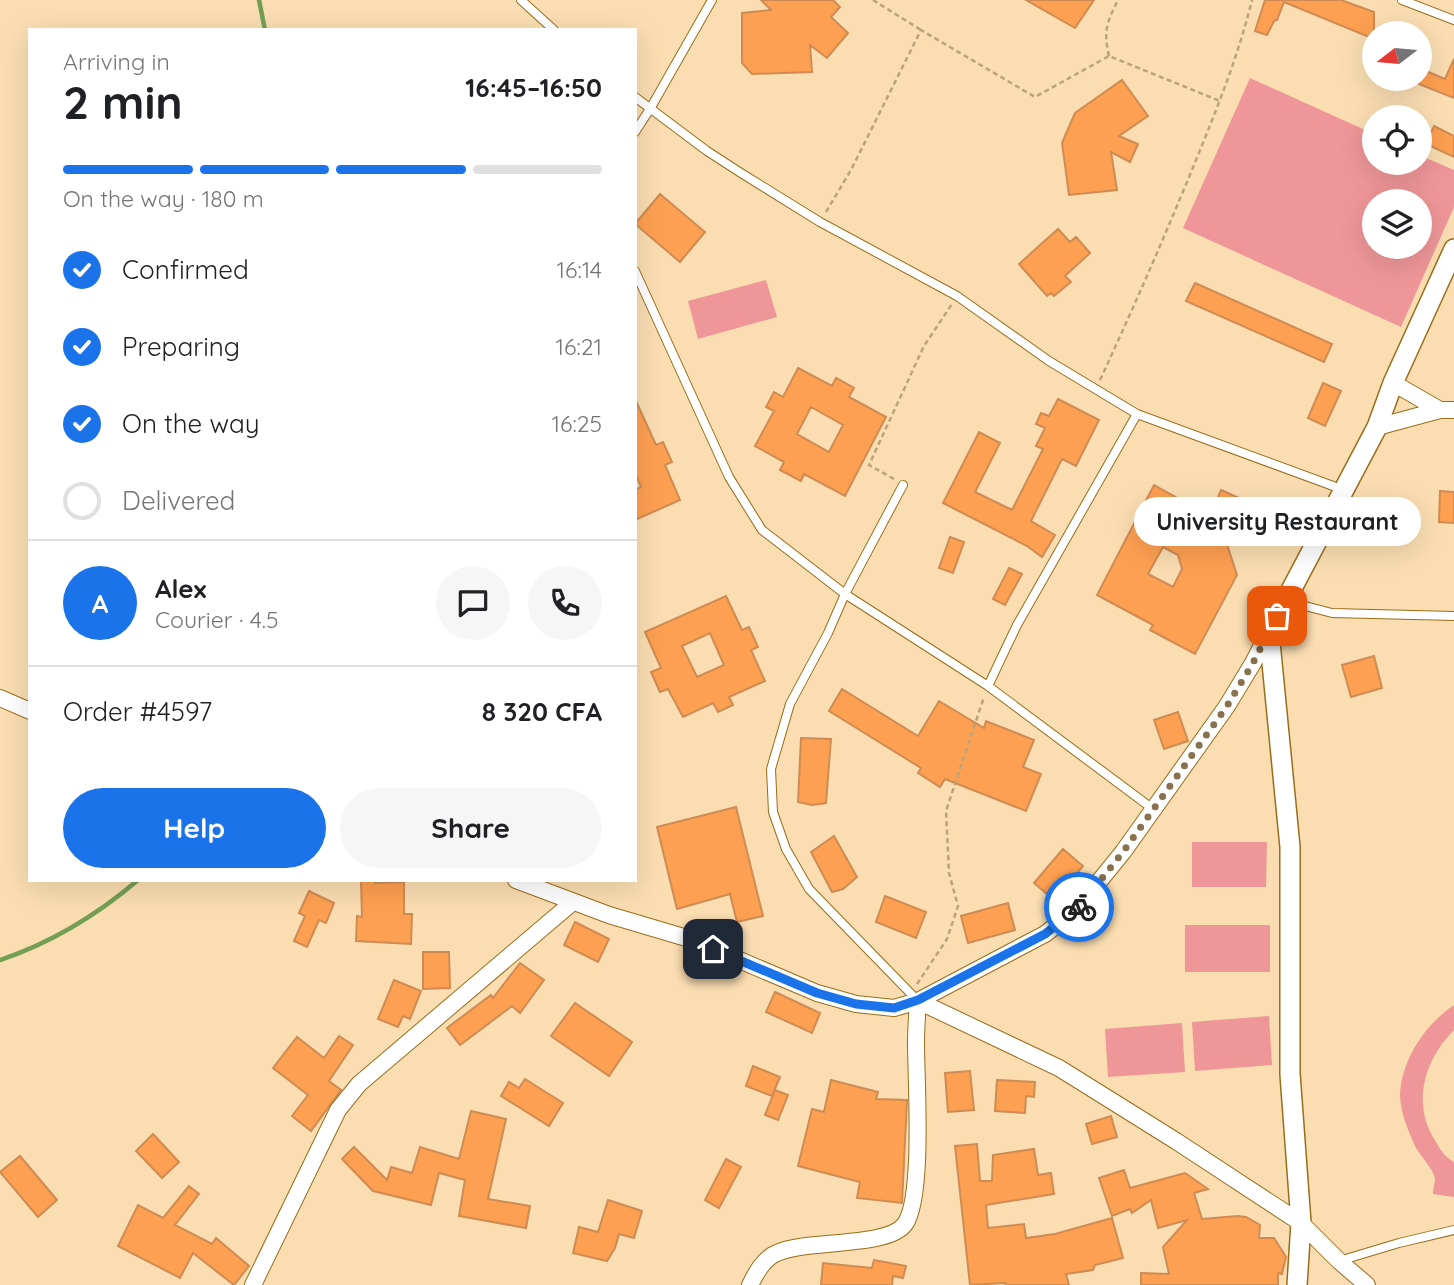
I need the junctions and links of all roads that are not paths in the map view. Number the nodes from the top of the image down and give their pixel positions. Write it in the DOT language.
graph roads {
  1 [pos="521,0"];
  2 [pos="712,0"];
  3 [pos="1402,0"];
  4 [pos="1454,20"];
  5 [pos="552,28"];
  6 [pos="637,99"];
  7 [pos="650,109"];
  8 [pos="637,129"];
  9 [pos="1454,249"];
  10 [pos="637,275"];
  11 [pos="1393,383"];
  12 [pos="1447,410"];
  13 [pos="1137,414"];
  14 [pos="1377,427"];
  15 [pos="903,485"];
  16 [pos="1344,490"];
  17 [pos="845,594"];
  18 [pos="1286,601"];
  19 [pos="1454,616"];
  20 [pos="1269,632"];
  21 [pos="988,686"];
  22 [pos="0,698"];
  23 [pos="28,710"];
  24 [pos="1153,809"];
  25 [pos="521,882"];
  26 [pos="573,902"];
  27 [pos="918,1000"];
  28 [pos="1301,1223"];
  29 [pos="1454,1230"];
  30 [pos="1339,1261"];
  31 [pos="253,1285"];
  32 [pos="750,1285"];
  33 [pos="1297,1285"];
  34 [pos="1367,1285"];
  1 -- 5 [label="lane"];
  2 -- 7 [label="lane"];
  3 -- 4 [label="lane"];
  6 -- 7 [label="lane"];
  7 -- 8 [label="lane"];
  7 -- 13 [label="lane"];
  9 -- 11 [label="street"];
  10 -- 17 [label="lane"];
  11 -- 12 [label="street"];
  11 -- 14 [label="street"];
  12 -- 14 [label="street"];
  13 -- 16 [label="lane"];
  13 -- 21 [label="lane"];
  14 -- 16 [label="street"];
  15 -- 17 [label="lane"];
  16 -- 18 [label="street"];
  17 -- 21 [label="lane"];
  17 -- 27 [label="lane"];
  18 -- 19 [label="lane"];
  18 -- 20 [label="street"];
  20 -- 24 [label="street"];
  20 -- 28 [label="street"];
  21 -- 24 [label="lane"];
  22 -- 23 [label="street"];
  24 -- 27 [label="street"];
  25 -- 26 [label="street"];
  26 -- 27 [label="street"];
  26 -- 31 [label="street"];
  27 -- 28 [label="street"];
  27 -- 32 [label="street"];
  28 -- 30 [label="street"];
  28 -- 33 [label="street"];
  29 -- 30 [label="lane"];
  30 -- 34 [label="street"];
}
